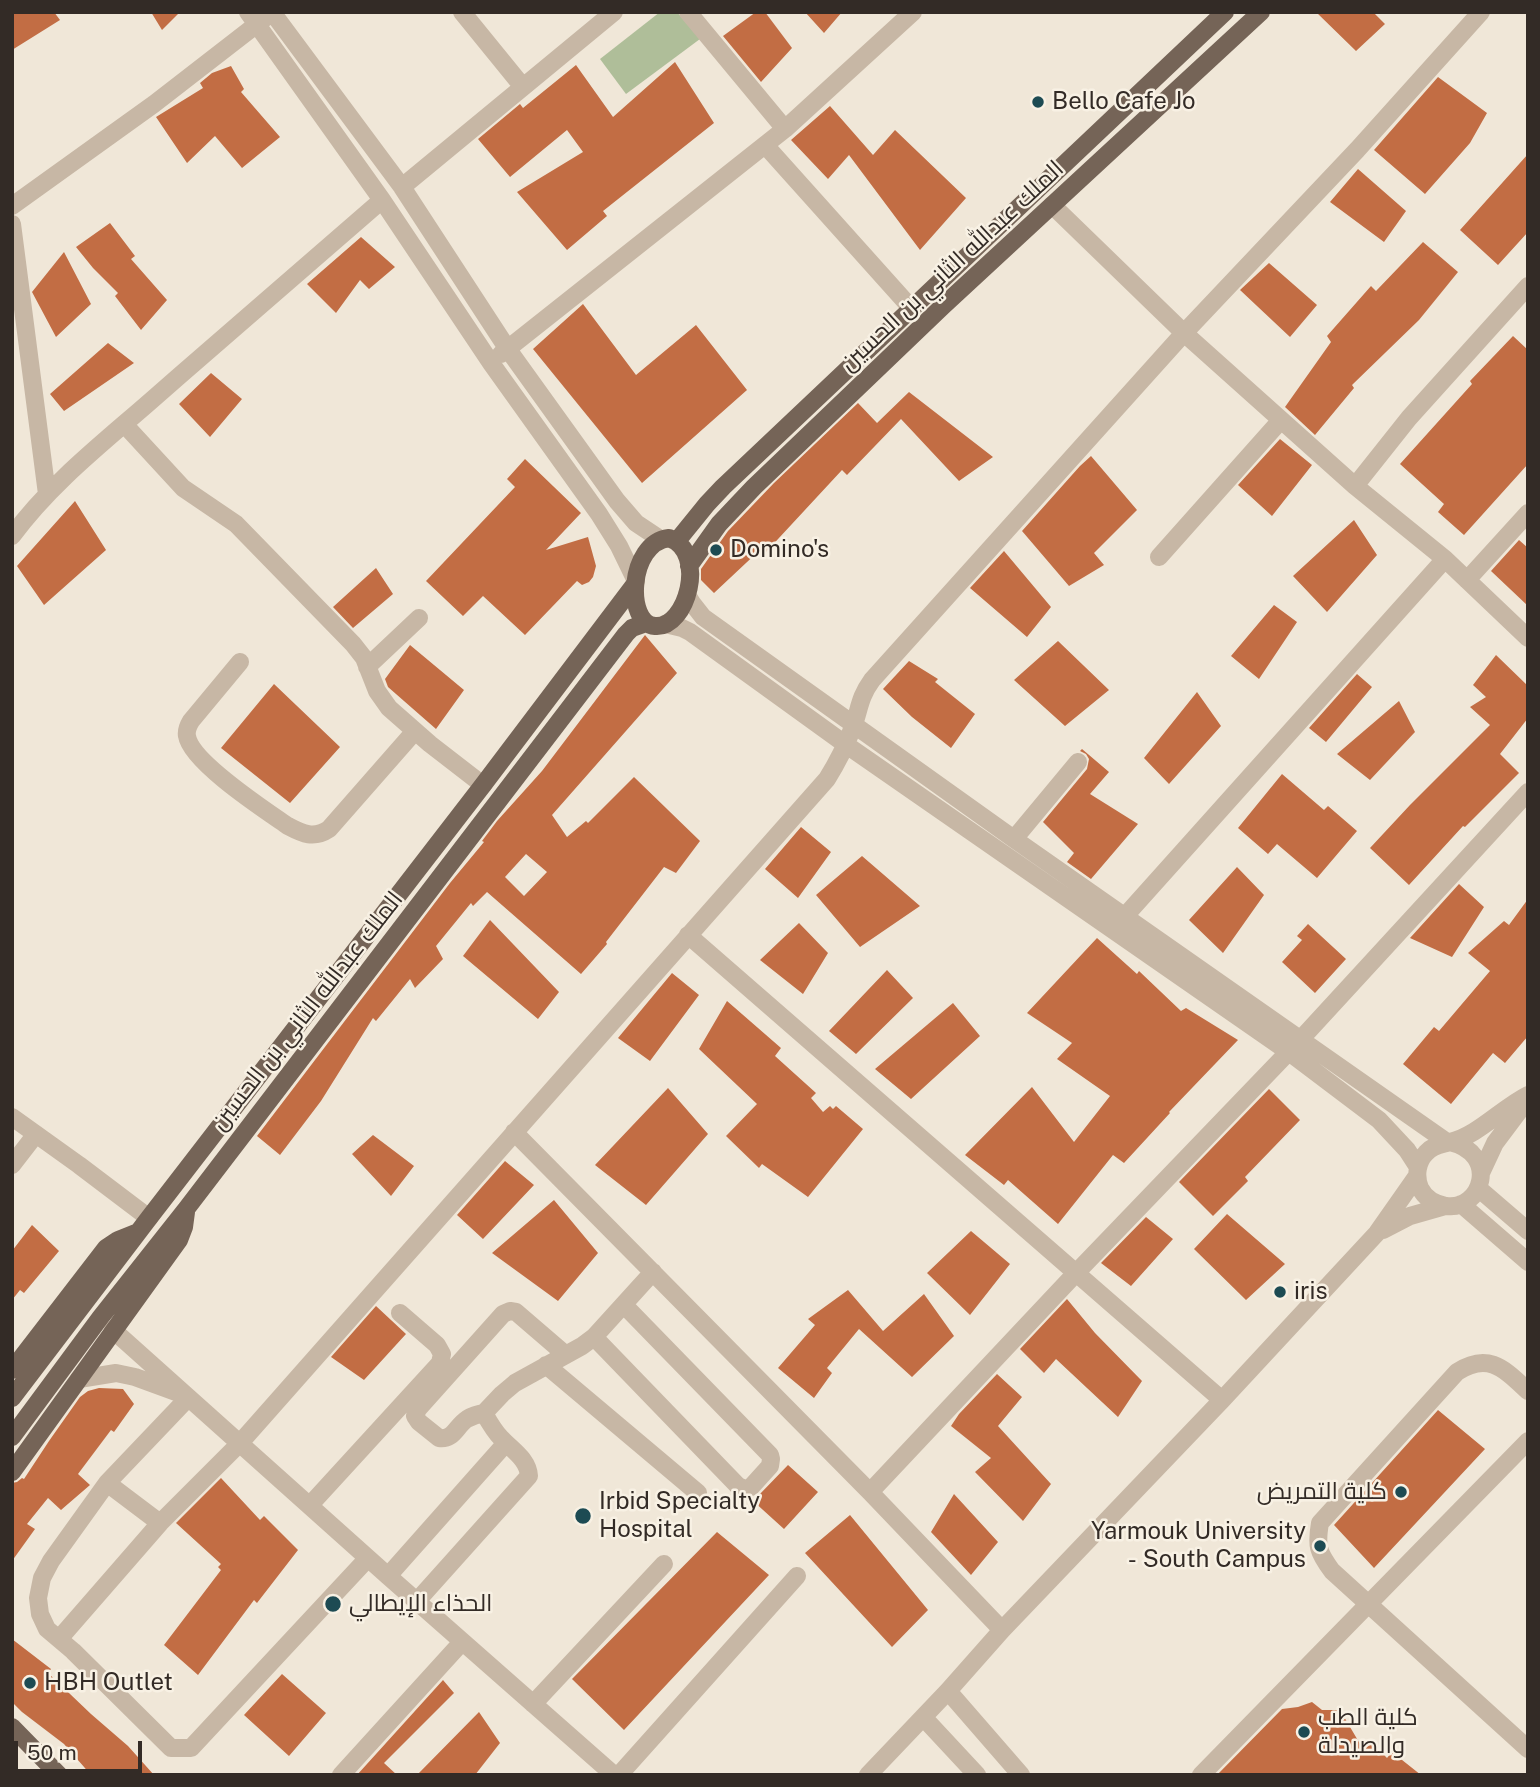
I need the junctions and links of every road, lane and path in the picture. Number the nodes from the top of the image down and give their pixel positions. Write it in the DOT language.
graph roads {
  1 [pos="272,12"];
  2 [pos="462,12"];
  3 [pos="614,12"];
  4 [pos="688,12"];
  5 [pos="912,12"];
  6 [pos="1225,12"];
  7 [pos="1261,12"];
  8 [pos="1481,12"];
  9 [pos="252,18"];
  10 [pos="523,87"];
  11 [pos="785,129"];
  12 [pos="765,145"];
  13 [pos="402,187"];
  14 [pos="383,200"];
  15 [pos="1052,205"];
  16 [pos="12,206"];
  17 [pos="12,224"];
  18 [pos="1525,296"];
  19 [pos="912,309"];
  20 [pos="1184,333"];
  21 [pos="508,348"];
  22 [pos="491,363"];
  23 [pos="1282,420"];
  24 [pos="124,424"];
  25 [pos="1355,486"];
  26 [pos="47,494"];
  27 [pos="1528,513"];
  28 [pos="12,536"];
  29 [pos="668,540"];
  30 [pos="1159,556"];
  31 [pos="1445,559"];
  32 [pos="689,566"];
  33 [pos="1467,580"];
  34 [pos="636,583"];
  35 [pos="687,595"];
  36 [pos="419,618"];
  37 [pos="646,623"];
  38 [pos="665,624"];
  39 [pos="1528,638"];
  40 [pos="240,662"];
  41 [pos="368,667"];
  42 [pos="853,725"];
  43 [pos="415,730"];
  44 [pos="845,744"];
  45 [pos="1078,761"];
  46 [pos="483,785"];
  47 [pos="1528,792"];
  48 [pos="1014,839"];
  49 [pos="1126,916"];
  50 [pos="1113,930"];
  51 [pos="688,936"];
  52 [pos="1294,1046"];
  53 [pos="1528,1095"];
  54 [pos="12,1116"];
  55 [pos="514,1132"];
  56 [pos="36,1134"];
  57 [pos="1449,1142"];
  58 [pos="12,1165"];
  59 [pos="1418,1171"];
  60 [pos="1480,1180"];
  61 [pos="1453,1205"];
  62 [pos="187,1208"];
  63 [pos="145,1224"];
  64 [pos="1528,1231"];
  65 [pos="1377,1233"];
  66 [pos="1528,1262"];
  67 [pos="653,1272"];
  68 [pos="1076,1273"];
  69 [pos="624,1305"];
  70 [pos="400,1313"];
  71 [pos="113,1330"];
  72 [pos="594,1337"];
  73 [pos="566,1355"];
  74 [pos="546,1365"];
  75 [pos="12,1370"];
  76 [pos="79,1379"];
  77 [pos="1528,1391"];
  78 [pos="12,1398"];
  79 [pos="188,1398"];
  80 [pos="1222,1400"];
  81 [pos="484,1413"];
  82 [pos="12,1437"];
  83 [pos="1528,1441"];
  84 [pos="240,1443"];
  85 [pos="506,1443"];
  86 [pos="12,1472"];
  87 [pos="107,1483"];
  88 [pos="870,1492"];
  89 [pos="698,1493"];
  90 [pos="310,1505"];
  91 [pos="160,1523"];
  92 [pos="368,1558"];
  93 [pos="664,1564"];
  94 [pos="388,1576"];
  95 [pos="797,1576"];
  96 [pos="417,1601"];
  97 [pos="1368,1605"];
  98 [pos="1002,1630"];
  99 [pos="59,1639"];
  100 [pos="462,1642"];
  101 [pos="948,1691"];
  102 [pos="533,1704"];
  103 [pos="923,1717"];
  104 [pos="12,1727"];
  105 [pos="1528,1749"];
  106 [pos="59,1775"];
  107 [pos="341,1775"];
  108 [pos="614,1775"];
  109 [pos="619,1775"];
  110 [pos="868,1775"];
  111 [pos="977,1775"];
  112 [pos="1020,1775"];
  113 [pos="1201,1775"];
  1 -- 9 [label="street"];
  1 -- 13 [label="street"];
  2 -- 10 [label="street"];
  3 -- 10 [label="street"];
  4 -- 11 [label="street"];
  5 -- 11 [label="street"];
  6 -- 19 [label="main road, الملك عبدالله الثاني بن الحسين"];
  7 -- 15 [label="main road, الملك عبدالله الثاني بن الحسين"];
  8 -- 20 [label="street"];
  9 -- 14 [label="street"];
  9 -- 16 [label="street"];
  10 -- 13 [label="street"];
  11 -- 12 [label="street"];
  12 -- 19 [label="street"];
  12 -- 21 [label="street"];
  13 -- 21 [label="street"];
  14 -- 22 [label="street"];
  14 -- 24 [label="street"];
  15 -- 20 [label="street"];
  15 -- 32 [label="main road, الملك عبدالله الثاني بن الحسين"];
  17 -- 26 [label="street"];
  18 -- 25 [label="street"];
  19 -- 29 [label="main road, الملك عبدالله الثاني بن الحسين"];
  20 -- 23 [label="street"];
  20 -- 42 [label="street"];
  21 -- 22 [label="street"];
  21 -- 29 [label="street"];
  22 -- 34 [label="street"];
  23 -- 25 [label="street"];
  23 -- 30 [label="street"];
  24 -- 26 [label="street"];
  24 -- 41 [label="street"];
  25 -- 31 [label="street"];
  26 -- 28 [label="street"];
  27 -- 33 [label="street"];
  29 -- 32 [label="main road"];
  29 -- 34 [label="main road"];
  31 -- 33 [label="street"];
  31 -- 49 [label="street"];
  32 -- 35 [label="main road"];
  33 -- 39 [label="street"];
  34 -- 37 [label="main road"];
  34 -- 46 [label="main road, الملك عبدالله الثاني بن الحسين"];
  35 -- 38 [label="main road"];
  35 -- 42 [label="street"];
  36 -- 41 [label="street"];
  37 -- 38 [label="main road"];
  37 -- 62 [label="main road, الملك عبدالله الثاني بن الحسين"];
  38 -- 44 [label="street"];
  40 -- 43 [label="street"];
  41 -- 43 [label="street"];
  42 -- 44 [label="street"];
  42 -- 48 [label="street"];
  43 -- 46 [label="street"];
  44 -- 50 [label="street"];
  44 -- 51 [label="street"];
  45 -- 48 [label="street"];
  46 -- 63 [label="main road, الملك عبدالله الثاني بن الحسين"];
  47 -- 52 [label="street"];
  48 -- 49 [label="street"];
  49 -- 50 [label="street"];
  49 -- 52 [label="street"];
  50 -- 52 [label="street"];
  51 -- 55 [label="street"];
  51 -- 68 [label="street"];
  52 -- 57 [label="street"];
  52 -- 59 [label="street"];
  52 -- 68 [label="street"];
  53 -- 57 [label="street"];
  53 -- 60 [label="street"];
  54 -- 56 [label="street"];
  55 -- 67 [label="street"];
  55 -- 84 [label="street"];
  56 -- 58 [label="street"];
  56 -- 63 [label="street"];
  57 -- 59 [label="street"];
  57 -- 60 [label="street"];
  59 -- 61 [label="street"];
  59 -- 65 [label="street"];
  60 -- 61 [label="street"];
  60 -- 64 [label="street"];
  61 -- 65 [label="street"];
  61 -- 66 [label="street"];
  62 -- 71 [label="main road"];
  62 -- 82 [label="main road, الملك عبدالله الثاني بن الحسين"];
  63 -- 75 [label="main road"];
  63 -- 78 [label="main road, الملك عبدالله الثاني بن الحسين"];
  65 -- 80 [label="street"];
  67 -- 69 [label="street"];
  67 -- 88 [label="street"];
  68 -- 80 [label="street"];
  68 -- 88 [label="street"];
  69 -- 72 [label="street"];
  69 -- 72 [label="street"];
  70 -- 90 [label="street"];
  71 -- 76 [label="main road"];
  71 -- 79 [label="street"];
  72 -- 73 [label="street"];
  73 -- 74 [label="street"];
  73 -- 81 [label="street"];
  74 -- 81 [label="street"];
  74 -- 89 [label="street"];
  76 -- 79 [label="street"];
  76 -- 86 [label="main road"];
  77 -- 97 [label="street"];
  79 -- 84 [label="street"];
  79 -- 87 [label="street"];
  80 -- 98 [label="street"];
  81 -- 85 [label="street"];
  83 -- 97 [label="street"];
  84 -- 90 [label="street"];
  84 -- 91 [label="street"];
  85 -- 94 [label="street"];
  85 -- 96 [label="street"];
  87 -- 91 [label="street"];
  87 -- 99 [label="street"];
  88 -- 98 [label="street"];
  90 -- 92 [label="street"];
  91 -- 99 [label="street"];
  92 -- 94 [label="street"];
  92 -- 99 [label="street"];
  93 -- 102 [label="street"];
  94 -- 96 [label="street"];
  95 -- 109 [label="street"];
  96 -- 100 [label="street"];
  97 -- 105 [label="street"];
  97 -- 113 [label="street"];
  98 -- 101 [label="street"];
  100 -- 102 [label="street"];
  100 -- 107 [label="street"];
  101 -- 103 [label="street"];
  101 -- 112 [label="street"];
  102 -- 108 [label="street"];
  103 -- 110 [label="street"];
  103 -- 111 [label="street"];
  104 -- 106 [label="main road"];
}
